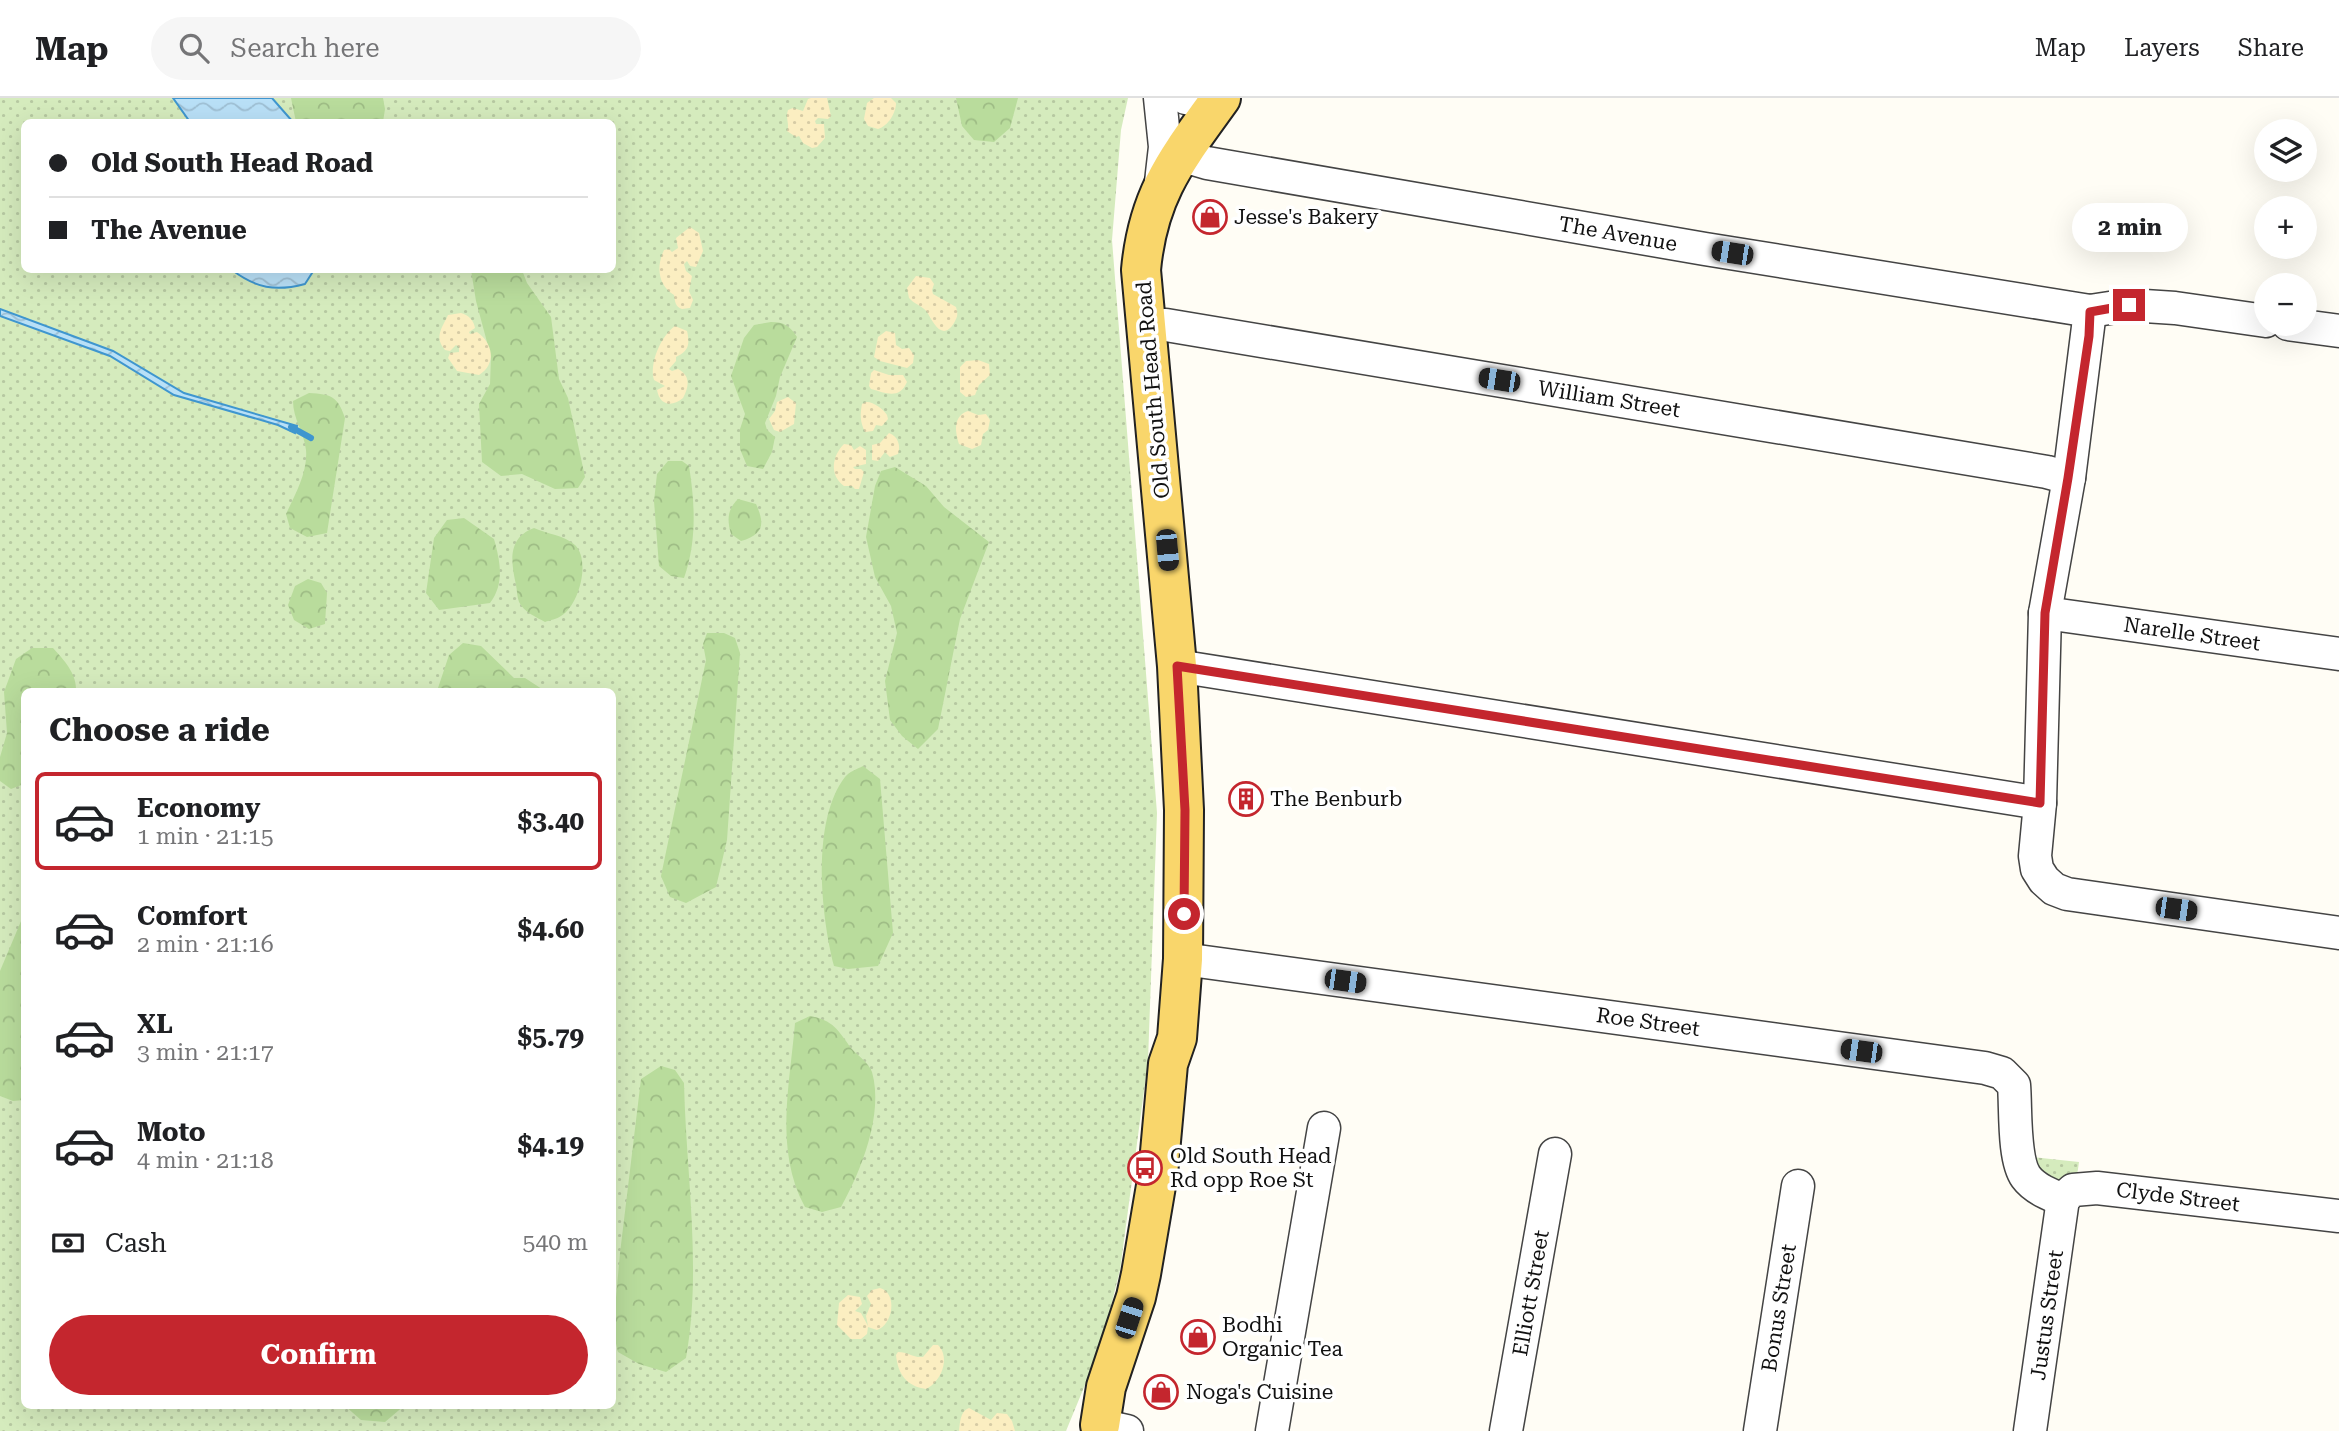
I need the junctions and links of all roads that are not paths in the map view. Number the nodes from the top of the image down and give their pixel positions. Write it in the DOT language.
graph roads {
  1 [pos="1160,98"];
  2 [pos="1186,98"];
  3 [pos="1211,98"];
  4 [pos="1221,98"];
  5 [pos="1180,155"];
  6 [pos="1161,187"];
  7 [pos="2090,312"];
  8 [pos="2254,319"];
  9 [pos="1148,326"];
  10 [pos="2317,328"];
  11 [pos="2339,331"];
  12 [pos="2068,478"];
  13 [pos="2045,613"];
  14 [pos="2339,654"];
  15 [pos="1177,666"];
  16 [pos="2040,803"];
  17 [pos="2339,933"];
  18 [pos="1183,959"];
  19 [pos="1324,1128"];
  20 [pos="1555,1154"];
  21 [pos="1798,1186"];
  22 [pos="2063,1199"];
  23 [pos="2339,1216"];
  24 [pos="1108,1429"];
  25 [pos="1272,1431"];
  26 [pos="1506,1431"];
  27 [pos="1760,1431"];
  28 [pos="2030,1431"];
  1 -- 6 [label="street"];
  2 -- 3 [label="street"];
  4 -- 5 [label="main road, Old South Head Road"];
  5 -- 6 [label="main road, Old South Head Road"];
  5 -- 7 [label="street, The Avenue"];
  6 -- 9 [label="main road, Old South Head Road"];
  7 -- 8 [label="street, The Avenue"];
  7 -- 12 [label="street"];
  9 -- 12 [label="street, William Street"];
  9 -- 15 [label="main road, Old South Head Road"];
  10 -- 11 [label="street"];
  12 -- 13 [label="street"];
  13 -- 14 [label="street, Narelle Street"];
  13 -- 16 [label="street"];
  15 -- 16 [label="street"];
  15 -- 18 [label="main road, Old South Head Road"];
  16 -- 17 [label="street"];
  18 -- 22 [label="street, Roe Street"];
  18 -- 24 [label="main road, Old South Head Road"];
  19 -- 25 [label="street"];
  20 -- 26 [label="street, Elliott Street"];
  21 -- 27 [label="street, Bonus Street"];
  22 -- 23 [label="street, Clyde Street"];
  22 -- 28 [label="street, Justus Street"];
}
